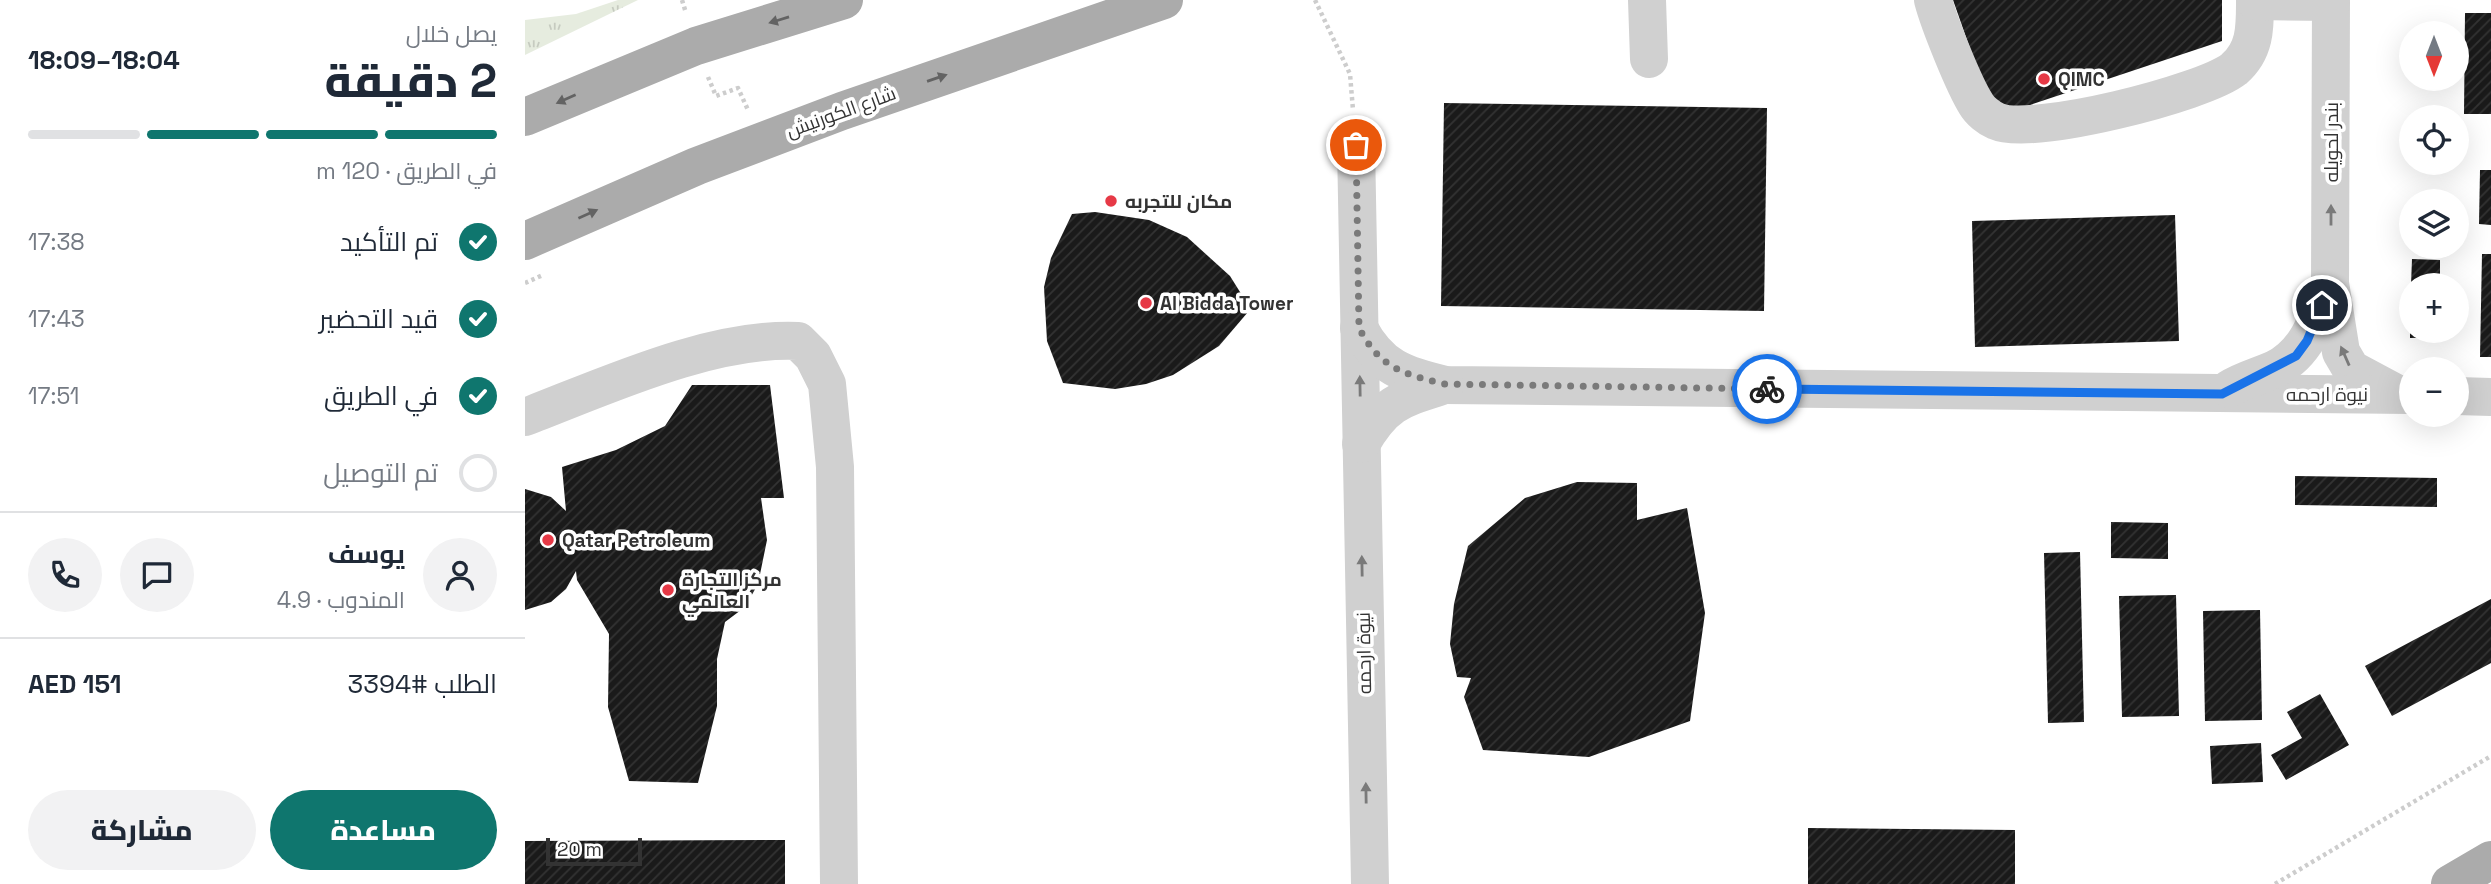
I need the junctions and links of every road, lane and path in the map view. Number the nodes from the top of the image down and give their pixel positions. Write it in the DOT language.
graph roads {
  1 [pos="844,0"];
  2 [pos="1164,0"];
  3 [pos="1315,0"];
  4 [pos="1647,0"];
  5 [pos="1933,0"];
  6 [pos="2255,0"];
  7 [pos="2331,1"];
  8 [pos="1649,59"];
  9 [pos="525,117"];
  10 [pos="1356,145"];
  11 [pos="525,241"];
  12 [pos="2330,284"];
  13 [pos="1359,328"];
  14 [pos="1445,384"];
  15 [pos="2399,392"];
  16 [pos="2222,394"];
  17 [pos="2399,394"];
  18 [pos="2469,396"];
  19 [pos="2491,397"];
  20 [pos="525,417"];
  21 [pos="1361,444"];
  22 [pos="2491,756"];
  23 [pos="2491,859"];
  24 [pos="1366,876"];
  25 [pos="839,884"];
  26 [pos="2275,884"];
  27 [pos="2450,884"];
  1 -- 9 [label="main road, one-way"];
  11 -- 2 [label="main road, شارع الكورنيش, one-way"];
  3 -- 10 [label="path"];
  4 -- 8 [label="street"];
  5 -- 6 [label="street"];
  6 -- 7 [label="street"];
  12 -- 7 [label="street, بندر لحويله, one-way"];
  10 -- 13 [label="street, نيوة ارحمه"];
  15 -- 12 [label="street, one-way"];
  12 -- 16 [label="street"];
  13 -- 14 [label="street, نيوة ارحمه"];
  21 -- 13 [label="street, نيوة ارحمه, one-way"];
  14 -- 16 [label="street, نيوة ارحمه"];
  14 -- 21 [label="street, نيوة ارحمه"];
  16 -- 17 [label="street, نيوة ارحمه"];
  18 -- 19 [label="street"];
  20 -- 25 [label="street"];
  24 -- 21 [label="street, نيوة ارحمه, one-way"];
  22 -- 26 [label="path"];
  23 -- 27 [label="main road"];
}
